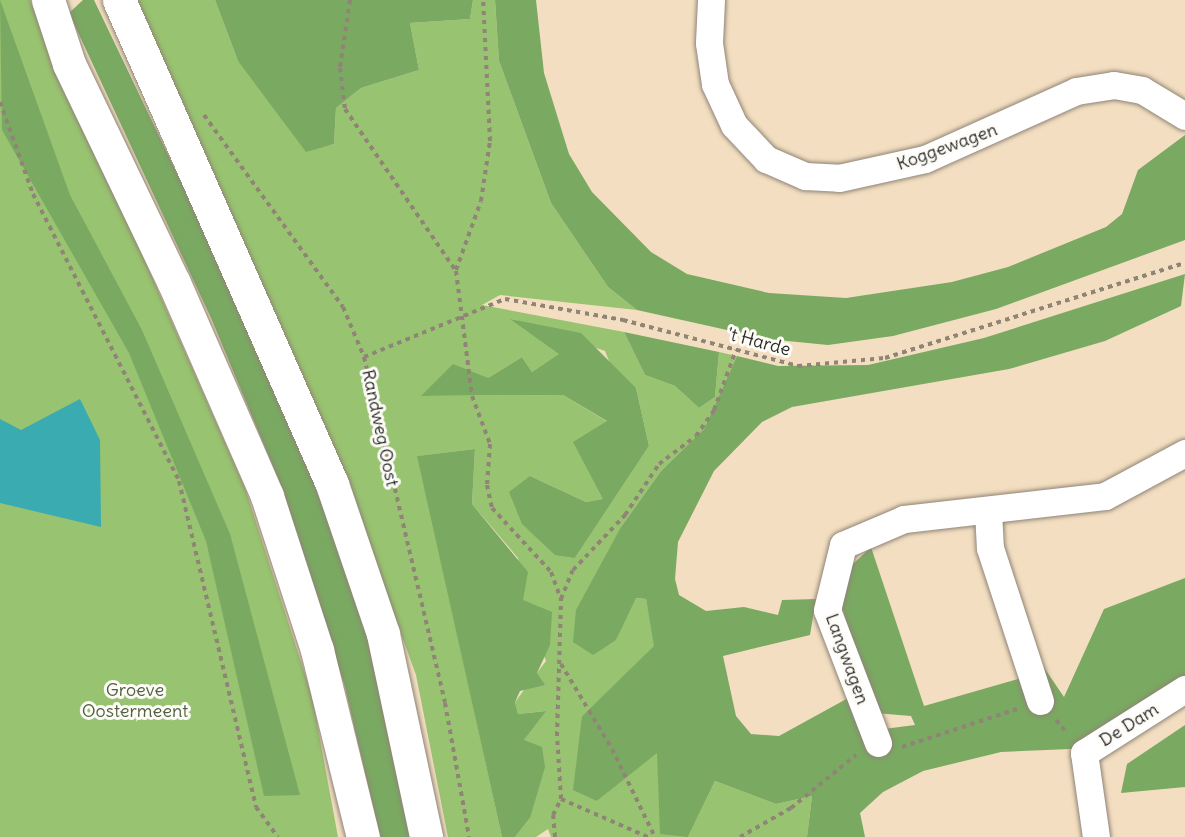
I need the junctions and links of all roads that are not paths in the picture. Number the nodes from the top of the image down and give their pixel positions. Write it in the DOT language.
graph roads {
  1 [pos="48,0"];
  2 [pos="119,0"];
  3 [pos="711,0"];
  4 [pos="1185,116"];
  5 [pos="1185,453"];
  6 [pos="988,511"];
  7 [pos="1185,689"];
  8 [pos="1040,701"];
  9 [pos="878,743"];
  10 [pos="363,837"];
  11 [pos="426,837"];
  12 [pos="1096,837"];
  1 -- 10 [label="main road"];
  2 -- 11 [label="main road"];
  3 -- 4 [label="street, Koggewagen"];
  5 -- 6 [label="street, Langwagen"];
  6 -- 8 [label="street"];
  6 -- 9 [label="street, Langwagen"];
  7 -- 12 [label="street, De Dam"];
}
